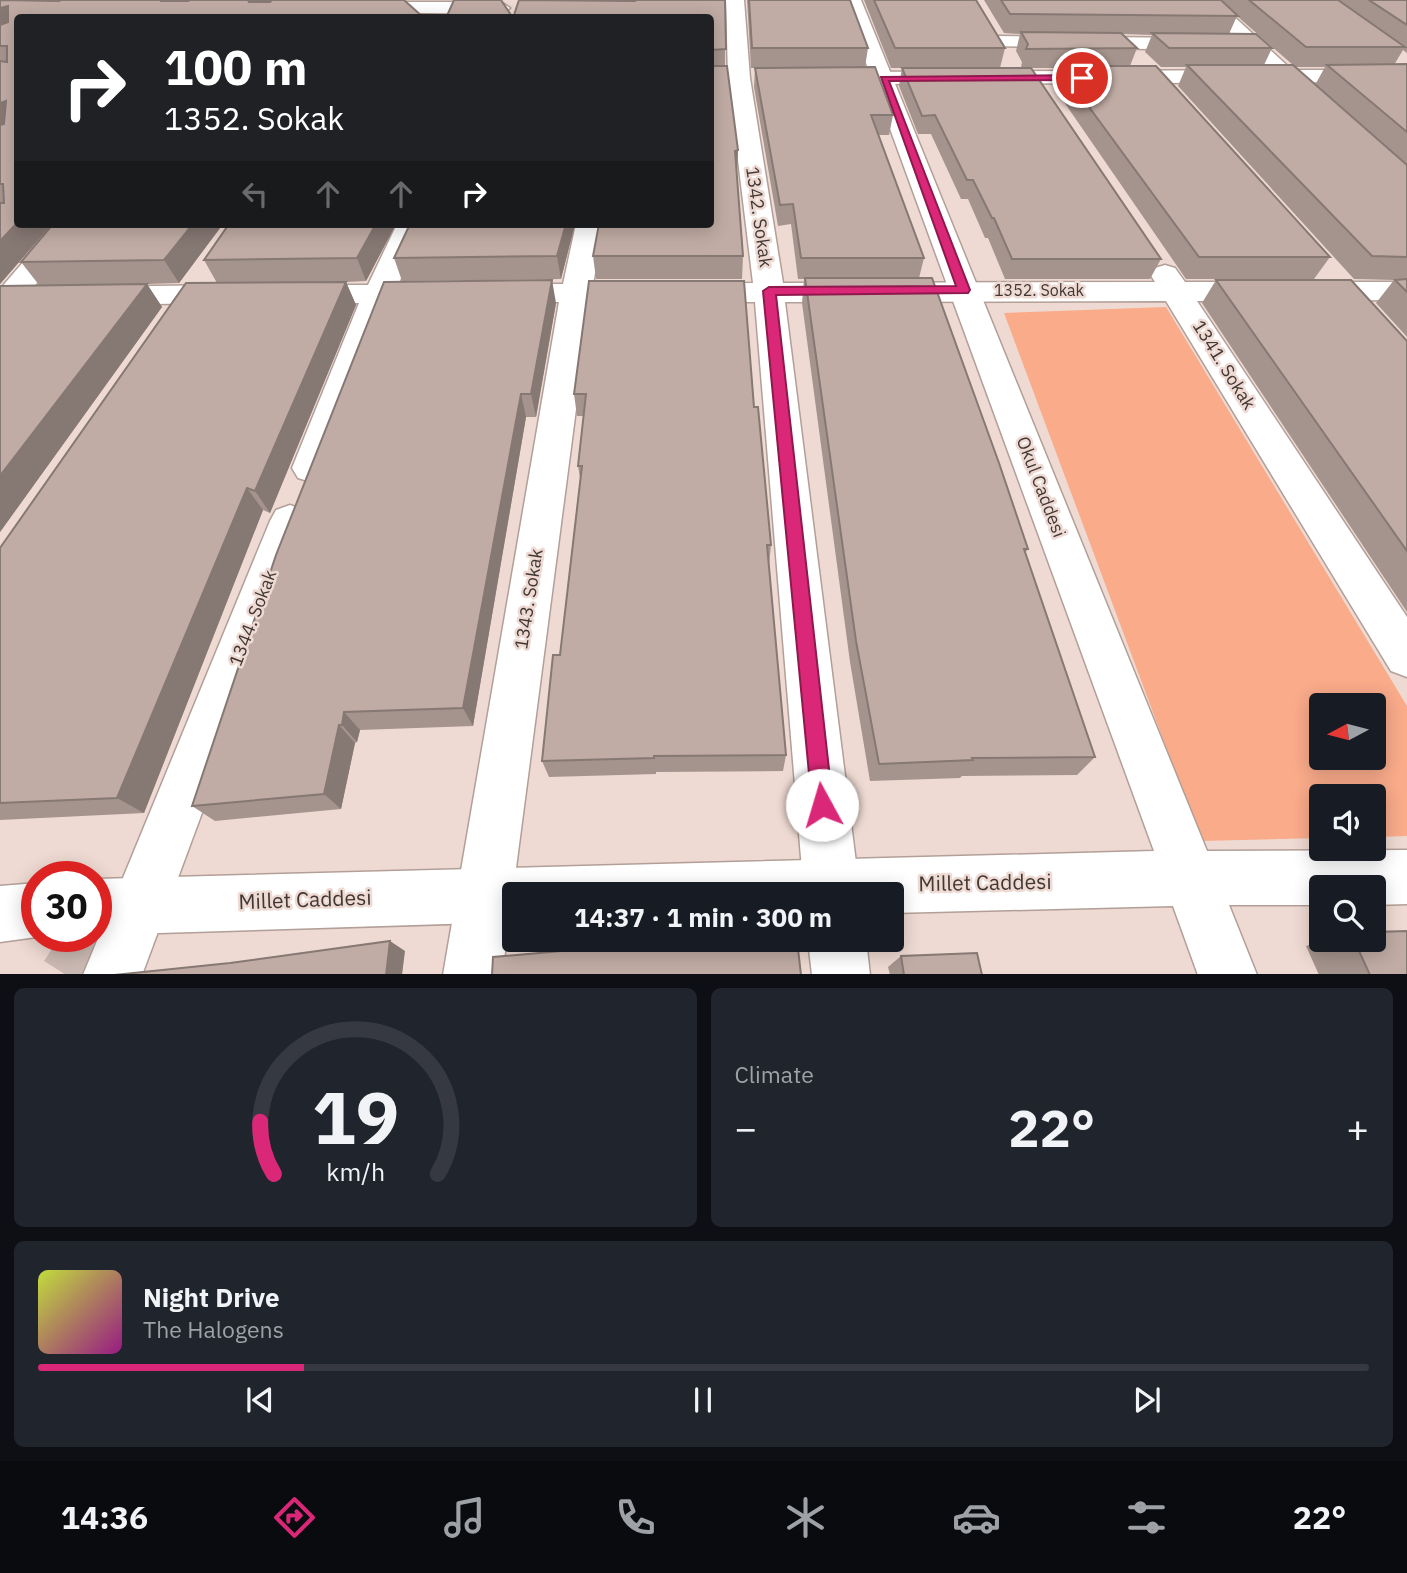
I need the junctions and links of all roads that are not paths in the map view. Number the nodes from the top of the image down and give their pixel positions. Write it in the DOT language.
graph roads {
  1 [pos="735,0"];
  2 [pos="852,0"];
  3 [pos="1205,0"];
  4 [pos="393,4"];
  5 [pos="339,8"];
  6 [pos="504,9"];
  7 [pos="986,24"];
  8 [pos="997,43"];
  9 [pos="1121,43"];
  10 [pos="1253,44"];
  11 [pos="1404,71"];
  12 [pos="1155,77"];
  13 [pos="1288,77"];
  14 [pos="818,78"];
  15 [pos="884,78"];
  16 [pos="1026,78"];
  17 [pos="1308,95"];
  18 [pos="1172,98"];
  19 [pos="1057,112"];
  20 [pos="68,228"];
  21 [pos="409,228"];
  22 [pos="589,228"];
  23 [pos="1146,246"];
  24 [pos="211,264"];
  25 [pos="1334,281"];
  26 [pos="964,290"];
  27 [pos="576,291"];
  28 [pos="769,291"];
  29 [pos="1176,291"];
  30 [pos="1407,291"];
  31 [pos="190,295"];
  32 [pos="379,295"];
  33 [pos="4,301"];
  34 [pos="1370,321"];
  35 [pos="166,329"];
  36 [pos="1407,656"];
  37 [pos="1407,877"];
  38 [pos="1192,878"];
  39 [pos="508,882"];
  40 [pos="830,882"];
  41 [pos="502,895"];
  42 [pos="904,901"];
  43 [pos="502,904"];
  44 [pos="119,906"];
  45 [pos="21,912"];
  46 [pos="0,914"];
  47 [pos="838,952"];
  48 [pos="112,974"];
  49 [pos="472,974"];
  50 [pos="841,974"];
  51 [pos="1228,974"];
  1 -- 28 [label="street, 1342. Sokak"];
  2 -- 15 [label="street, Okul Caddesi"];
  3 -- 10 [label="street"];
  4 -- 5 [label="street"];
  4 -- 6 [label="street"];
  7 -- 8 [label="street"];
  8 -- 9 [label="street"];
  8 -- 16 [label="street"];
  9 -- 10 [label="street"];
  9 -- 12 [label="street"];
  10 -- 13 [label="street"];
  11 -- 13 [label="street"];
  12 -- 13 [label="street"];
  12 -- 16 [label="street"];
  12 -- 18 [label="street"];
  13 -- 17 [label="street"];
  14 -- 15 [label="street"];
  15 -- 16 [label="street"];
  15 -- 26 [label="street, Okul Caddesi"];
  16 -- 19 [label="street"];
  20 -- 33 [label="street"];
  21 -- 32 [label="street, 1344. Sokak"];
  22 -- 27 [label="street, 1343. Sokak"];
  23 -- 29 [label="street, 1341. Sokak"];
  24 -- 31 [label="street"];
  25 -- 29 [label="street, 1352. Sokak"];
  25 -- 30 [label="street, 1352. Sokak"];
  25 -- 34 [label="street"];
  26 -- 28 [label="street, 1352. Sokak"];
  26 -- 29 [label="street, 1352. Sokak"];
  26 -- 38 [label="street, Okul Caddesi"];
  27 -- 28 [label="street, 1352. Sokak"];
  27 -- 32 [label="street, 1352. Sokak"];
  27 -- 39 [label="street, 1343. Sokak"];
  28 -- 40 [label="street, 1342. Sokak"];
  29 -- 36 [label="street, 1341. Sokak"];
  31 -- 32 [label="street, 1352. Sokak"];
  31 -- 33 [label="street, 1352. Sokak"];
  31 -- 35 [label="street"];
  32 -- 44 [label="street, 1344. Sokak"];
  37 -- 38 [label="street, Millet Caddesi"];
  38 -- 42 [label="street, Millet Caddesi"];
  38 -- 51 [label="street, Okul Caddesi"];
  41 -- 44 [label="street, Millet Caddesi"];
  43 -- 49 [label="street, 1343. Sokak"];
  44 -- 48 [label="street, 1344. Sokak"];
  45 -- 46 [label="street"];
  47 -- 50 [label="street, 1342. Sokak"];
}
